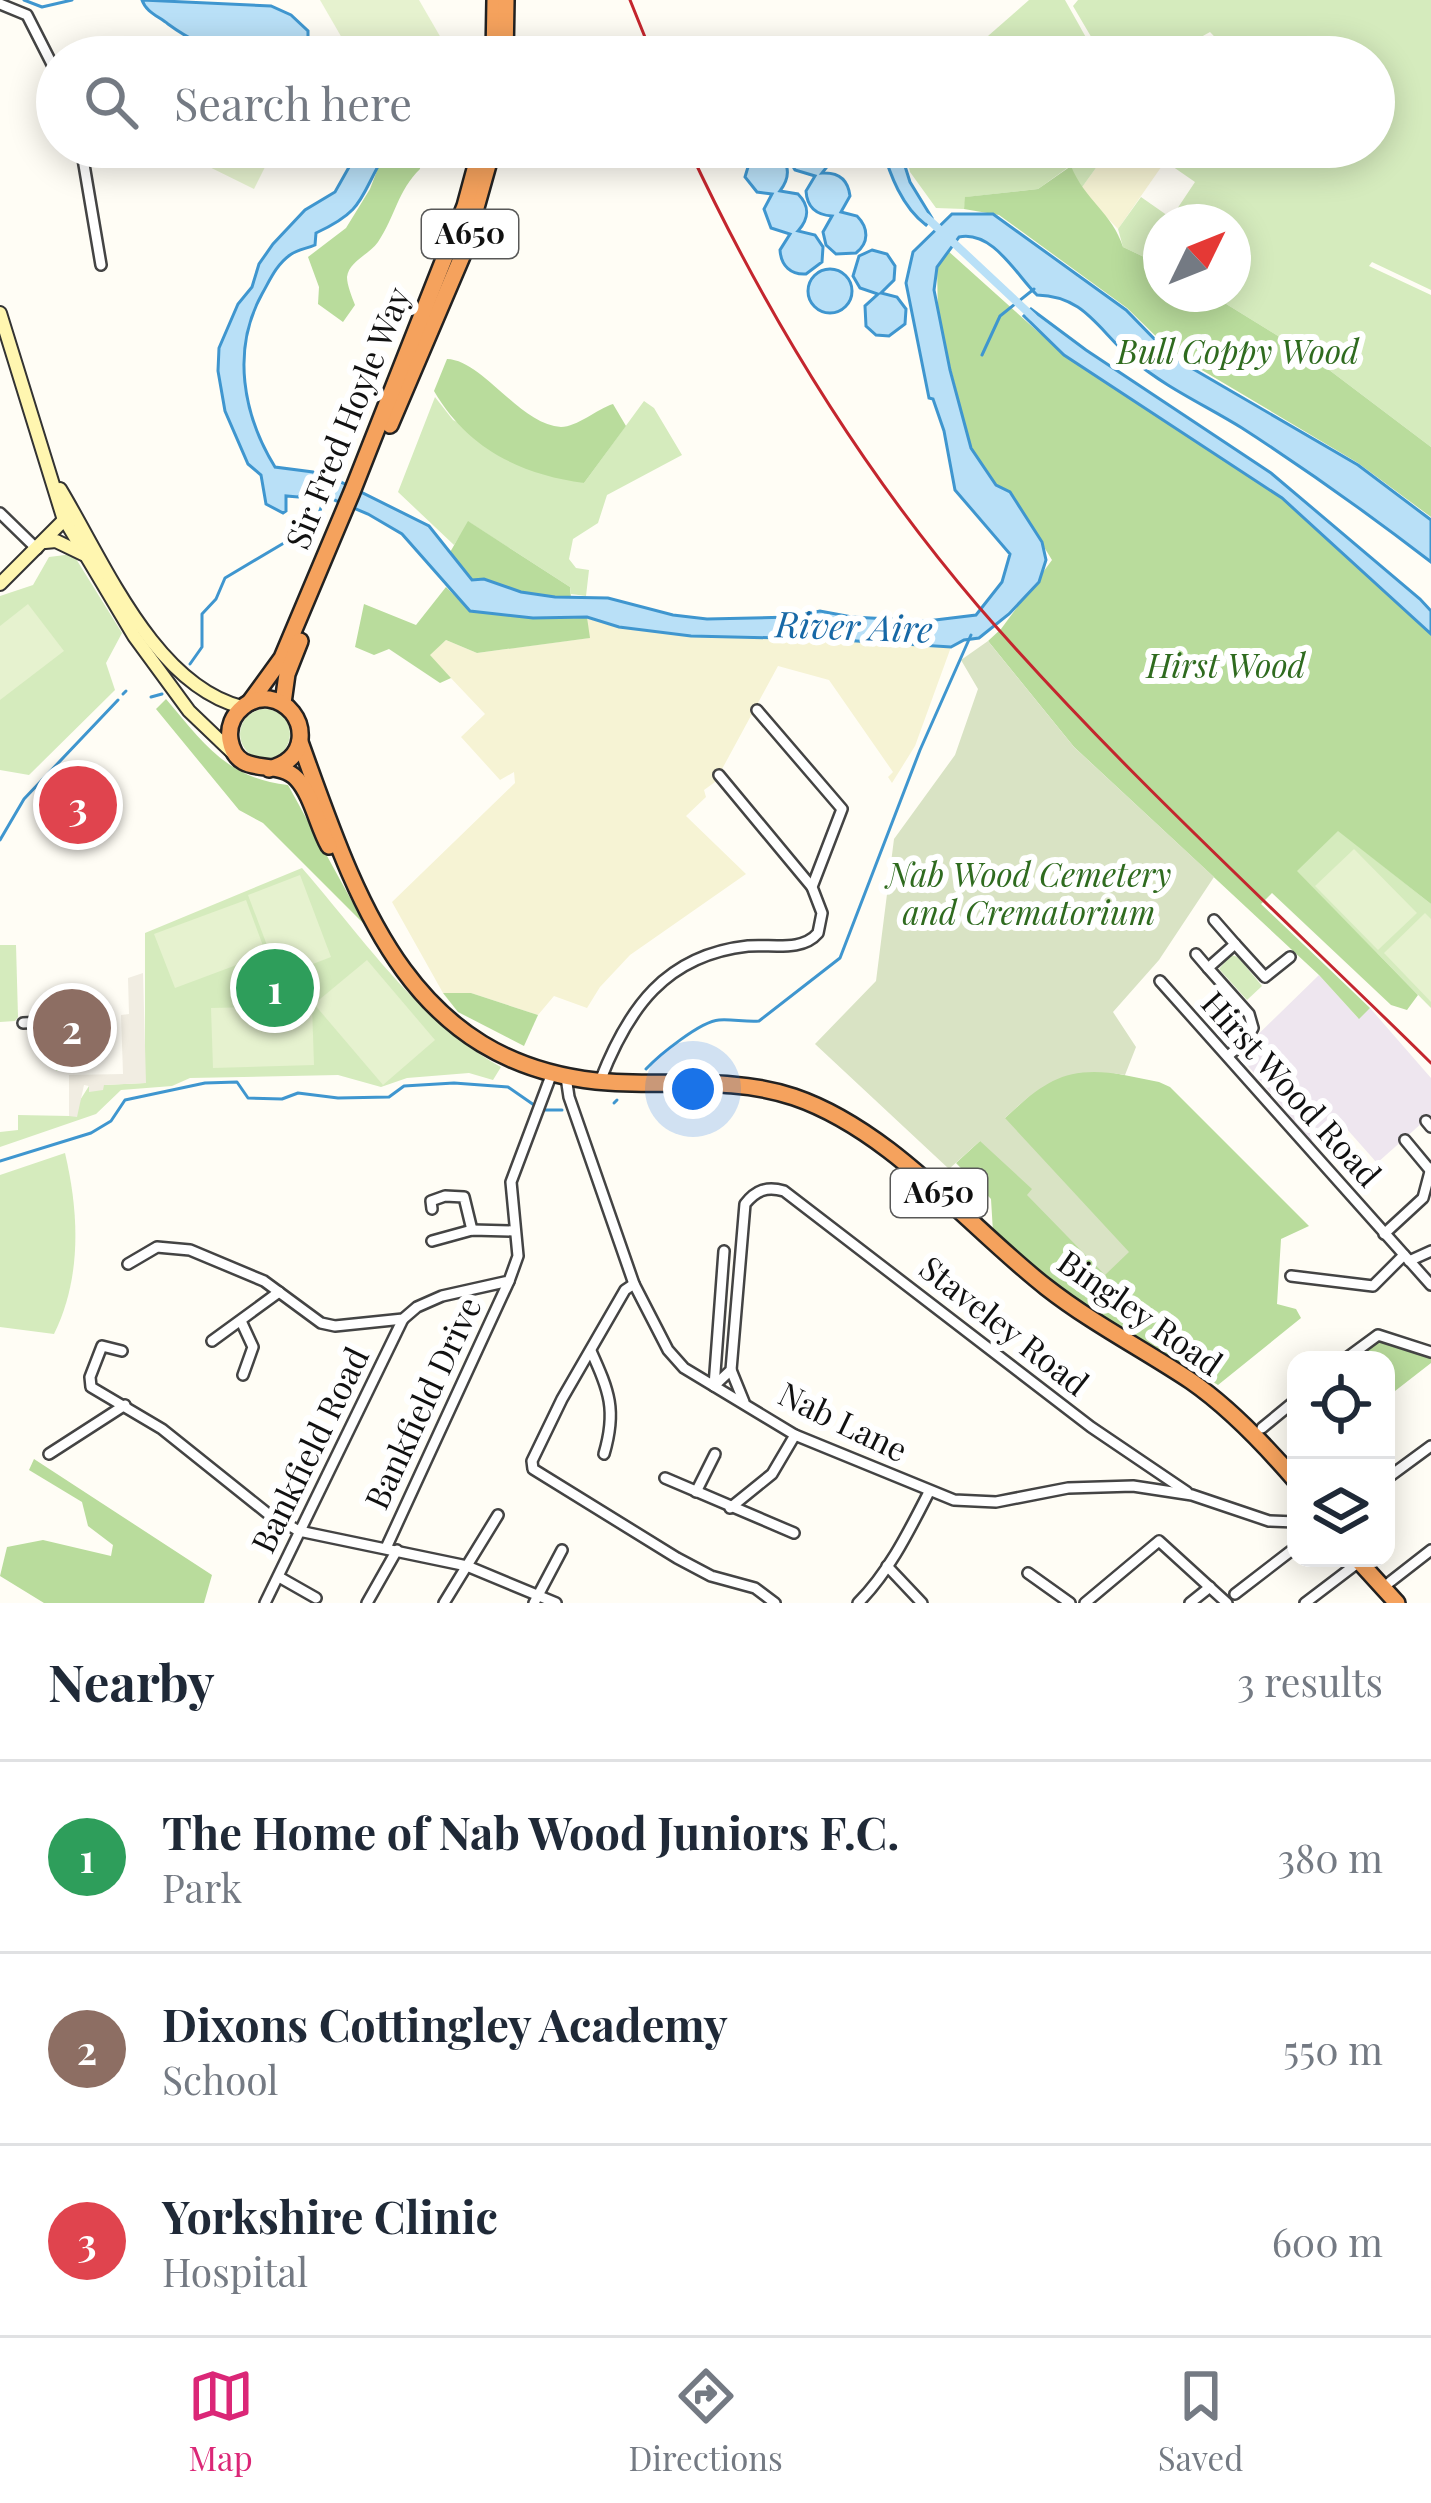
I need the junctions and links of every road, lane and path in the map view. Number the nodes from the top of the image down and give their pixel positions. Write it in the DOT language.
graph roads {
  1 [pos="495,0"];
  2 [pos="506,0"];
  3 [pos="0,4"];
  4 [pos="38,36"];
  5 [pos="494,36"];
  6 [pos="505,36"];
  7 [pos="85,168"];
  8 [pos="475,168"];
  9 [pos="487,168"];
  10 [pos="101,265"];
  11 [pos="0,313"];
  12 [pos="429,315"];
  13 [pos="0,513"];
  14 [pos="71,520"];
  15 [pos="46,544"];
  16 [pos="85,555"];
  17 [pos="0,584"];
  18 [pos="304,617"];
  19 [pos="246,704"];
  20 [pos="283,704"];
  21 [pos="757,710"];
  22 [pos="300,742"];
  23 [pos="238,757"];
  24 [pos="269,770"];
  25 [pos="719,775"];
  26 [pos="344,867"];
  27 [pos="812,886"];
  28 [pos="1214,920"];
  29 [pos="1235,944"];
  30 [pos="1196,954"];
  31 [pos="1290,957"];
  32 [pos="1208,968"];
  33 [pos="1160,981"];
  34 [pos="1183,1007"];
  35 [pos="1174,1017"];
  36 [pos="80,1020"];
  37 [pos="23,1023"];
  38 [pos="1228,1056"];
  39 [pos="559,1075"];
  40 [pos="600,1081"];
  41 [pos="1405,1139"];
  42 [pos="1431,1169"];
  43 [pos="432,1209"];
  44 [pos="472,1230"];
  45 [pos="515,1231"];
  46 [pos="1384,1234"];
  47 [pos="432,1241"];
  48 [pos="724,1251"];
  49 [pos="1431,1251"];
  50 [pos="1407,1258"];
  51 [pos="128,1264"];
  52 [pos="1291,1276"];
  53 [pos="509,1281"];
  54 [pos="634,1284"];
  55 [pos="1431,1285"];
  56 [pos="279,1292"];
  57 [pos="403,1319"];
  58 [pos="242,1321"];
  59 [pos="212,1341"];
  60 [pos="591,1350"];
  61 [pos="1356,1351"];
  62 [pos="122,1352"];
  63 [pos="1431,1352"];
  64 [pos="731,1370"];
  65 [pos="243,1375"];
  66 [pos="714,1386"];
  67 [pos="744,1402"];
  68 [pos="125,1405"];
  69 [pos="1287,1407"];
  70 [pos="1262,1428"];
  71 [pos="795,1435"];
  72 [pos="1431,1446"];
  73 [pos="49,1454"];
  74 [pos="604,1454"];
  75 [pos="715,1454"];
  76 [pos="1287,1471"];
  77 [pos="1395,1472"];
  78 [pos="665,1478"];
  79 [pos="696,1492"];
  80 [pos="929,1492"];
  81 [pos="1192,1496"];
  82 [pos="730,1508"];
  83 [pos="498,1515"];
  84 [pos="1287,1521"];
  85 [pos="299,1531"];
  86 [pos="794,1533"];
  87 [pos="392,1549"];
  88 [pos="562,1550"];
  89 [pos="1431,1550"];
  90 [pos="1287,1554"];
  91 [pos="467,1566"];
  92 [pos="887,1566"];
  93 [pos="1349,1567"];
  94 [pos="1364,1567"];
  95 [pos="1028,1573"];
  96 [pos="279,1577"];
  97 [pos="1390,1582"];
  98 [pos="1210,1587"];
  99 [pos="316,1598"];
  100 [pos="537,1599"];
  101 [pos="1231,1599"];
  102 [pos="265,1603"];
  103 [pos="367,1603"];
  104 [pos="444,1603"];
  105 [pos="556,1603"];
  106 [pos="775,1603"];
  107 [pos="858,1603"];
  108 [pos="922,1603"];
  109 [pos="1070,1603"];
  110 [pos="1085,1603"];
  111 [pos="1190,1603"];
  112 [pos="1305,1603"];
  113 [pos="1397,1603"];
  1 -- 5 [label="highway"];
  2 -- 6 [label="highway"];
  3 -- 4 [label="street"];
  7 -- 10 [label="street"];
  8 -- 12 [label="highway, Sir Fred Hoyle Way / A650"];
  9 -- 12 [label="highway, Sir Fred Hoyle Way / A650"];
  11 -- 14 [label="main road"];
  12 -- 18 [label="highway, Sir Fred Hoyle Way / A650"];
  13 -- 15 [label="street"];
  14 -- 15 [label="main road"];
  14 -- 16 [label="main road"];
  14 -- 19 [label="main road"];
  15 -- 16 [label="main road"];
  15 -- 17 [label="main road"];
  16 -- 23 [label="main road"];
  18 -- 19 [label="highway, Sir Fred Hoyle Way / A650"];
  18 -- 20 [label="highway, Sir Fred Hoyle Way / A650"];
  19 -- 20 [label="highway"];
  19 -- 23 [label="highway, A650"];
  20 -- 22 [label="highway, A650"];
  21 -- 27 [label="street"];
  22 -- 24 [label="highway"];
  22 -- 26 [label="highway, Bingley Road / A650"];
  23 -- 24 [label="highway, A650"];
  24 -- 26 [label="highway, A650"];
  25 -- 27 [label="street"];
  26 -- 39 [label="highway, Bingley Road / A650"];
  27 -- 40 [label="street"];
  28 -- 29 [label="street"];
  29 -- 31 [label="street"];
  29 -- 32 [label="street"];
  30 -- 32 [label="street"];
  32 -- 38 [label="street"];
  33 -- 34 [label="street, Hirst Wood Road"];
  34 -- 35 [label="street"];
  34 -- 38 [label="street, Hirst Wood Road"];
  36 -- 37 [label="street"];
  38 -- 46 [label="street, Hirst Wood Road"];
  39 -- 40 [label="highway, Bingley Road / A650"];
  39 -- 45 [label="street, Bankfield Drive"];
  39 -- 54 [label="street, Nab Lane"];
  40 -- 76 [label="highway, Bingley Road / A650"];
  41 -- 42 [label="street"];
  42 -- 46 [label="street"];
  43 -- 44 [label="street"];
  44 -- 45 [label="street"];
  44 -- 47 [label="street"];
  45 -- 53 [label="street, Bankfield Drive"];
  46 -- 50 [label="street, Hirst Wood Road"];
  48 -- 66 [label="street"];
  49 -- 50 [label="street"];
  50 -- 52 [label="street"];
  50 -- 55 [label="street, Hirst Wood Road"];
  51 -- 56 [label="street"];
  53 -- 57 [label="street"];
  53 -- 87 [label="street, Bankfield Drive"];
  54 -- 60 [label="street"];
  54 -- 66 [label="street, Nab Lane"];
  56 -- 57 [label="street"];
  56 -- 58 [label="street"];
  57 -- 85 [label="street, Bankfield Road"];
  58 -- 59 [label="street"];
  58 -- 65 [label="street"];
  60 -- 74 [label="street"];
  60 -- 106 [label="street"];
  61 -- 63 [label="street"];
  62 -- 68 [label="street"];
  64 -- 66 [label="street"];
  64 -- 67 [label="street, Staveley Road"];
  64 -- 81 [label="street, Staveley Road"];
  66 -- 67 [label="street, Nab Lane"];
  67 -- 71 [label="street, Nab Lane"];
  68 -- 73 [label="street"];
  68 -- 85 [label="street"];
  69 -- 70 [label="street"];
  71 -- 80 [label="street, Nab Lane"];
  71 -- 82 [label="street"];
  72 -- 77 [label="street"];
  75 -- 79 [label="street"];
  78 -- 79 [label="street"];
  79 -- 82 [label="street"];
  80 -- 81 [label="street, Nab Lane"];
  80 -- 92 [label="street"];
  81 -- 84 [label="street, Nab Lane"];
  82 -- 86 [label="street"];
  83 -- 91 [label="street"];
  85 -- 87 [label="street"];
  85 -- 96 [label="street, Bankfield Road"];
  87 -- 91 [label="street"];
  87 -- 103 [label="street, Bankfield Drive"];
  88 -- 100 [label="street"];
  89 -- 97 [label="street"];
  90 -- 101 [label="street"];
  91 -- 100 [label="street"];
  91 -- 104 [label="street"];
  92 -- 107 [label="street"];
  92 -- 108 [label="street"];
  93 -- 112 [label="street"];
  94 -- 113 [label="highway"];
  95 -- 109 [label="street"];
  96 -- 99 [label="street"];
  96 -- 102 [label="street, Bankfield Road"];
  98 -- 101 [label="street"];
  98 -- 110 [label="street"];
  98 -- 111 [label="street"];
  100 -- 105 [label="street"];
}
